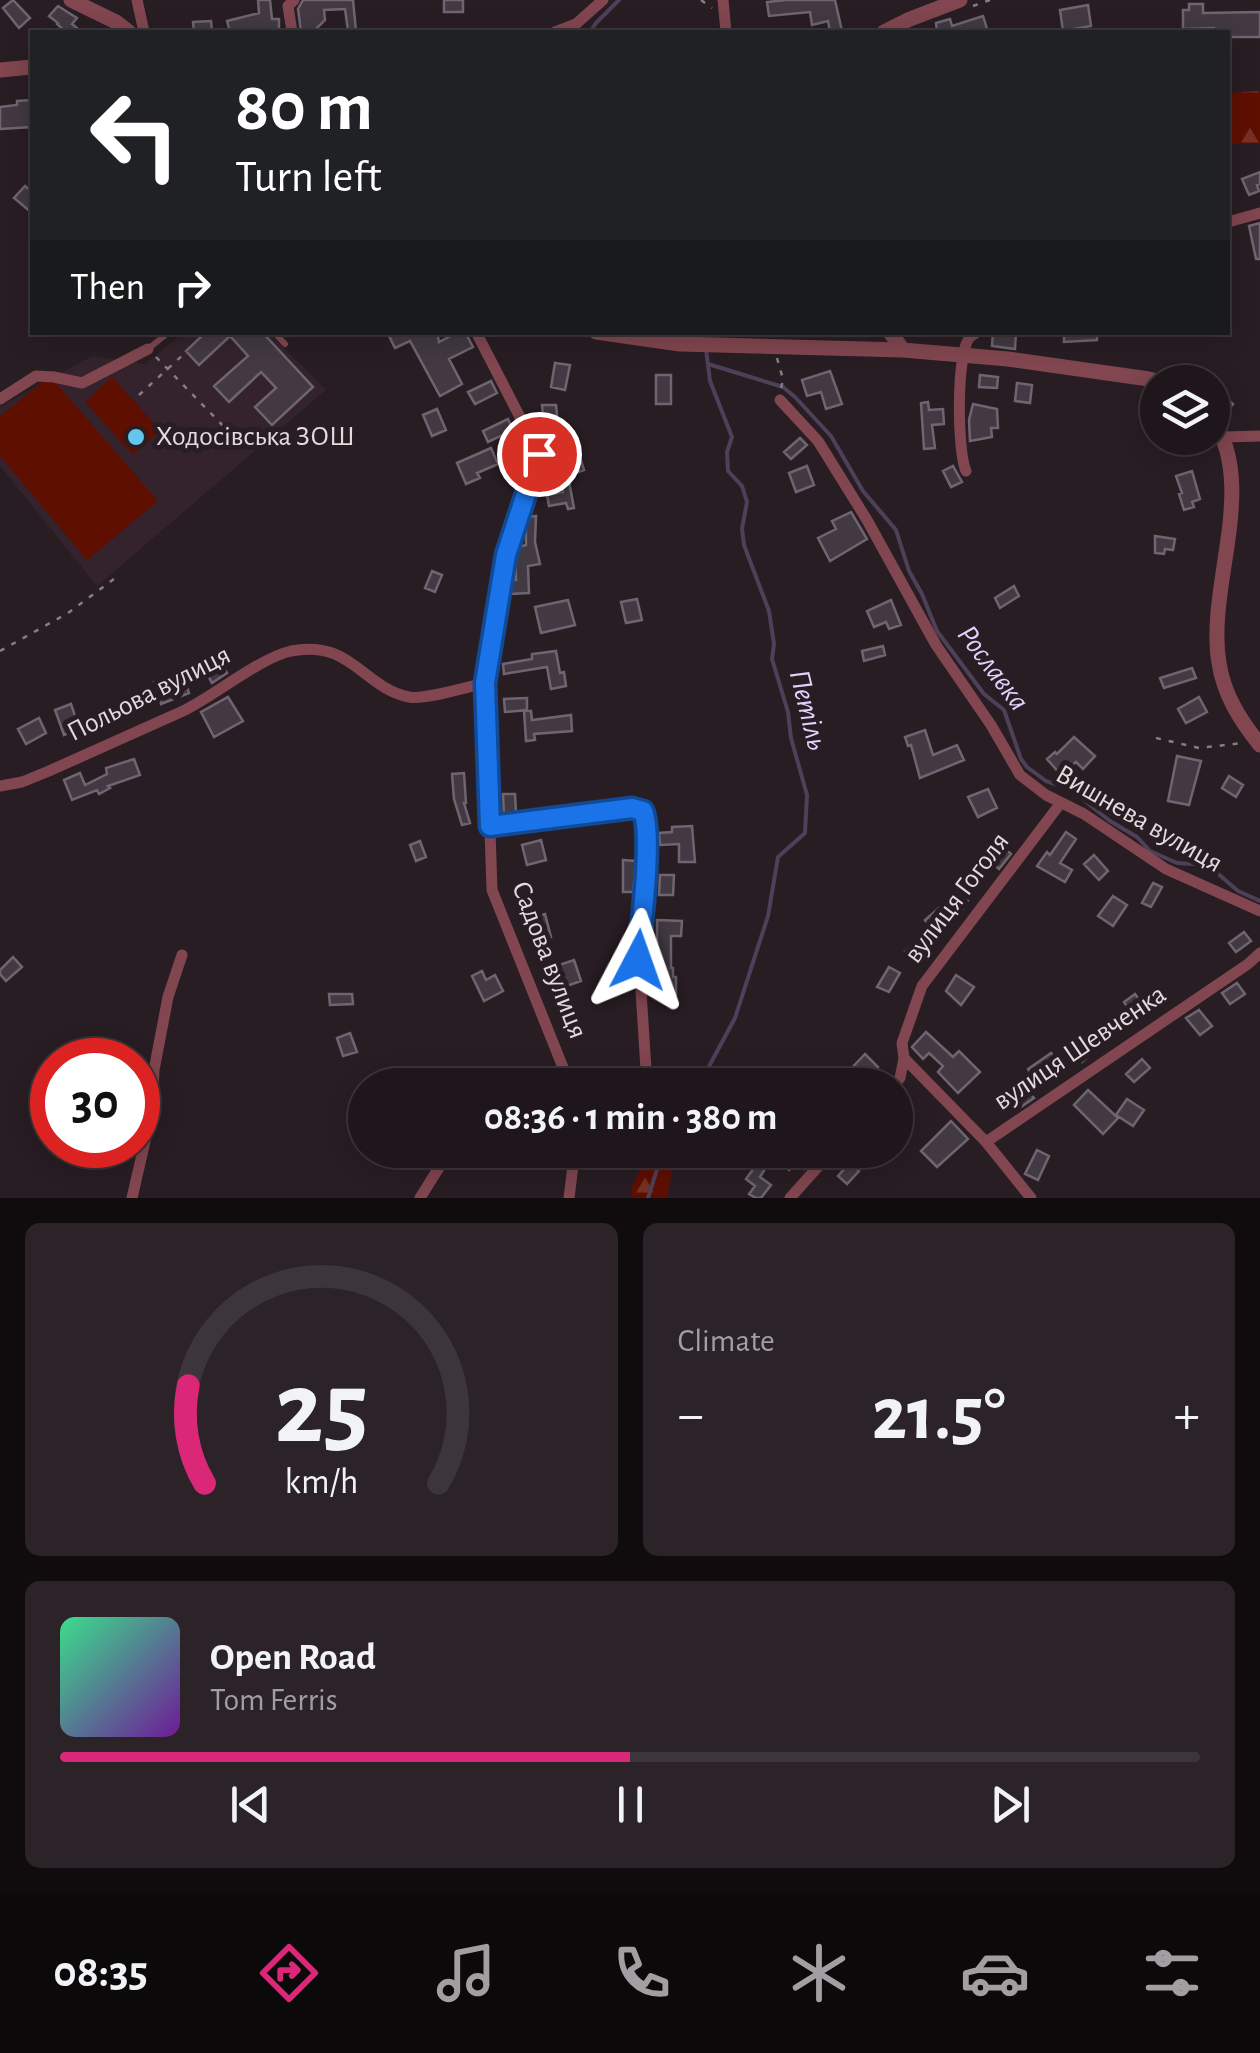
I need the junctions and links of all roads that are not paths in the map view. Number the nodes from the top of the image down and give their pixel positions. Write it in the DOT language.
graph roads {
  1 [pos="71,0"];
  2 [pos="137,0"];
  3 [pos="294,0"];
  4 [pos="603,0"];
  5 [pos="722,0"];
  6 [pos="960,0"];
  7 [pos="126,30"];
  8 [pos="144,30"];
  9 [pos="292,30"];
  10 [pos="560,30"];
  11 [pos="726,30"];
  12 [pos="888,30"];
  13 [pos="30,67"];
  14 [pos="0,70"];
  15 [pos="1260,214"];
  16 [pos="1230,222"];
  17 [pos="165,335"];
  18 [pos="277,335"];
  19 [pos="478,335"];
  20 [pos="617,335"];
  21 [pos="892,335"];
  22 [pos="973,335"];
  23 [pos="734,341"];
  24 [pos="285,344"];
  25 [pos="148,349"];
  26 [pos="903,350"];
  27 [pos="962,356"];
  28 [pos="1140,378"];
  29 [pos="0,399"];
  30 [pos="780,400"];
  31 [pos="1230,436"];
  32 [pos="1260,436"];
  33 [pos="1227,455"];
  34 [pos="966,471"];
  35 [pos="485,683"];
  36 [pos="1258,743"];
  37 [pos="0,786"];
  38 [pos="1060,804"];
  39 [pos="490,826"];
  40 [pos="1260,911"];
  41 [pos="1260,953"];
  42 [pos="182,955"];
  43 [pos="904,1058"];
  44 [pos="563,1068"];
  45 [pos="646,1068"];
  46 [pos="902,1068"];
  47 [pos="986,1142"];
  48 [pos="439,1168"];
  49 [pos="573,1168"];
  50 [pos="817,1168"];
  51 [pos="132,1198"];
  52 [pos="420,1198"];
  53 [pos="569,1198"];
  54 [pos="790,1198"];
  55 [pos="1031,1198"];
  1 -- 7 [label="street"];
  2 -- 8 [label="street"];
  3 -- 9 [label="street"];
  4 -- 10 [label="street"];
  5 -- 11 [label="street"];
  6 -- 12 [label="street"];
  13 -- 14 [label="street"];
  15 -- 16 [label="street"];
  17 -- 25 [label="lane"];
  18 -- 24 [label="lane"];
  19 -- 35 [label="street, Садова вулиця"];
  20 -- 23 [label="street"];
  21 -- 26 [label="street"];
  22 -- 27 [label="street"];
  23 -- 26 [label="street"];
  25 -- 29 [label="street"];
  26 -- 27 [label="street"];
  27 -- 28 [label="street"];
  27 -- 34 [label="street"];
  30 -- 38 [label="street, Вишнева вулиця"];
  31 -- 32 [label="street"];
  33 -- 36 [label="street"];
  35 -- 37 [label="street, Польова вулиця"];
  35 -- 39 [label="street, Садова вулиця"];
  38 -- 40 [label="street, Вишнева вулиця"];
  38 -- 43 [label="street, вулиця Гоголя"];
  39 -- 44 [label="street, Садова вулиця"];
  39 -- 45 [label="street"];
  41 -- 47 [label="street, вулиця Шевченка"];
  42 -- 51 [label="street"];
  43 -- 46 [label="street, вулиця Гоголя"];
  43 -- 47 [label="street"];
  47 -- 55 [label="street, вулиця Шевченка"];
  48 -- 52 [label="street"];
  49 -- 53 [label="street"];
  50 -- 54 [label="street"];
}
